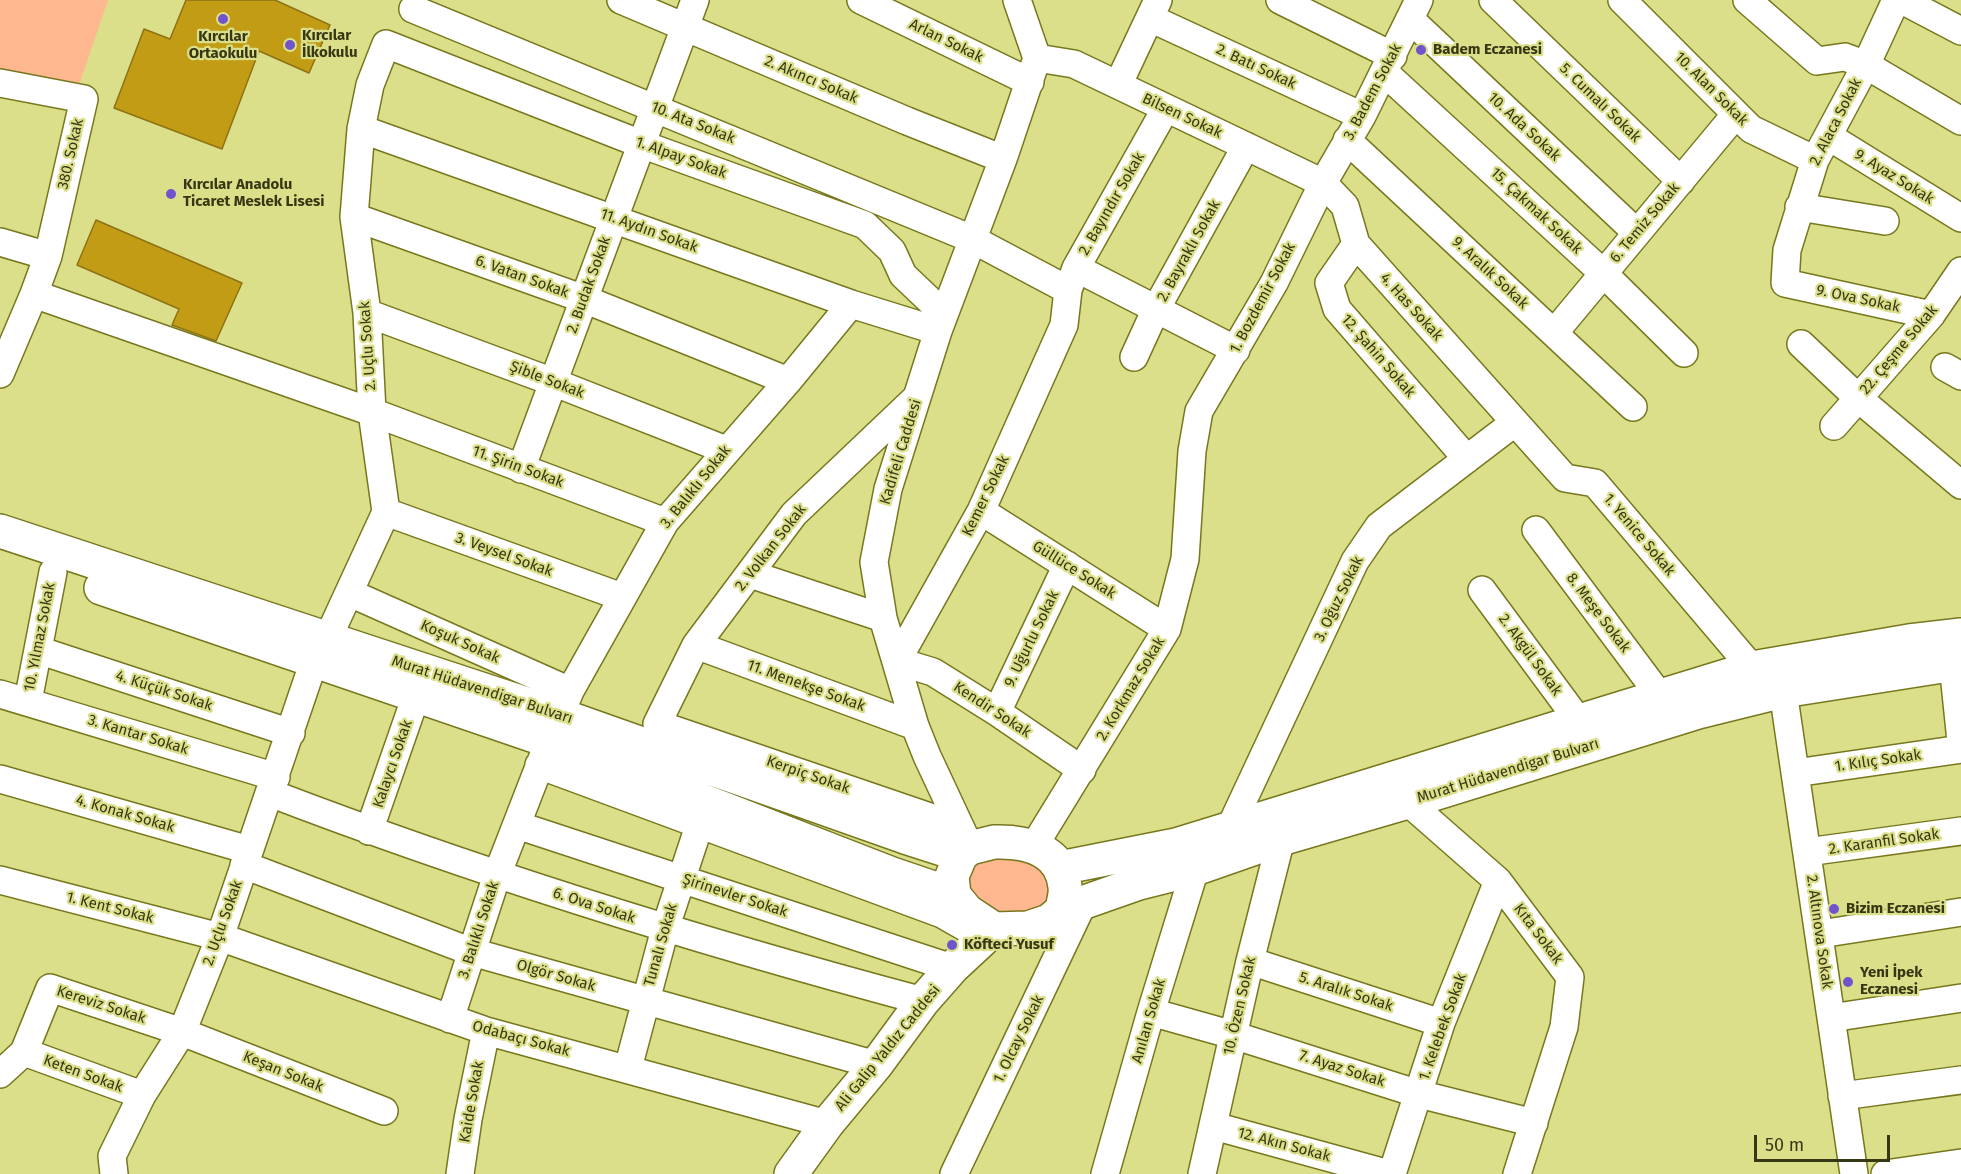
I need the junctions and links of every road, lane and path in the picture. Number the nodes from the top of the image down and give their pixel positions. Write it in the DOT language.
graph roads {
  1 [pos="621,0"];
  2 [pos="695,0"];
  3 [pos="861,0"];
  4 [pos="1017,0"];
  5 [pos="1280,0"];
  6 [pos="1493,0"];
  7 [pos="1622,0"];
  8 [pos="1747,0"];
  9 [pos="1890,3"];
  10 [pos="413,9"];
  11 [pos="1154,9"];
  12 [pos="1415,10"];
  13 [pos="685,27"];
  14 [pos="1961,31"];
  15 [pos="386,44"];
  16 [pos="1389,64"];
  17 [pos="1866,65"];
  18 [pos="1034,70"];
  19 [pos="0,83"];
  20 [pos="1118,85"];
  21 [pos="655,108"];
  22 [pos="1166,108"];
  23 [pos="1736,114"];
  24 [pos="1362,116"];
  25 [pos="1961,121"];
  26 [pos="361,129"];
  27 [pos="1347,140"];
  28 [pos="642,144"];
  29 [pos="1246,146"];
  30 [pos="1821,148"];
  31 [pos="1003,159"];
  32 [pos="1681,181"];
  33 [pos="1323,183"];
  34 [pos="1799,207"];
  35 [pos="354,217"];
  36 [pos="614,218"];
  37 [pos="1961,218"];
  38 [pos="1885,221"];
  39 [pos="1637,233"];
  40 [pos="972,239"];
  41 [pos="0,242"];
  42 [pos="1356,244"];
  43 [pos="48,256"];
  44 [pos="1603,273"];
  45 [pos="1959,278"];
  46 [pos="1072,279"];
  47 [pos="1785,283"];
  48 [pos="34,294"];
  49 [pos="584,299"];
  50 [pos="851,304"];
  51 [pos="1156,309"];
  52 [pos="367,314"];
  53 [pos="1931,315"];
  54 [pos="941,323"];
  55 [pos="1554,333"];
  56 [pos="1801,344"];
  57 [pos="1236,350"];
  58 [pos="1684,353"];
  59 [pos="1134,357"];
  60 [pos="0,374"];
  61 [pos="788,381"];
  62 [pos="554,382"];
  63 [pos="918,397"];
  64 [pos="1858,398"];
  65 [pos="1633,407"];
  66 [pos="1199,411"];
  67 [pos="372,412"];
  68 [pos="1514,423"];
  69 [pos="1834,426"];
  70 [pos="726,450"];
  71 [pos="1467,459"];
  72 [pos="521,469"];
  73 [pos="1961,485"];
  74 [pos="981,511"];
  75 [pos="386,512"];
  76 [pos="665,522"];
  77 [pos="1536,530"];
  78 [pos="0,531"];
  79 [pos="0,555"];
  80 [pos="1067,565"];
  81 [pos="53,572"];
  82 [pos="750,574"];
  83 [pos="1482,590"];
  84 [pos="350,593"];
  85 [pos="622,597"];
  86 [pos="1961,613"];
  87 [pos="883,618"];
  88 [pos="1167,629"];
  89 [pos="1909,641"];
  90 [pos="696,645"];
  91 [pos="38,650"];
  92 [pos="321,651"];
  93 [pos="1958,654"];
  94 [pos="897,661"];
  95 [pos="1752,668"];
  96 [pos="1782,691"];
  97 [pos="0,694"];
  98 [pos="416,696"];
  99 [pos="1660,696"];
  100 [pos="28,702"];
  101 [pos="997,712"];
  102 [pos="1578,720"];
  103 [pos="657,724"];
  104 [pos="915,726"];
  105 [pos="555,728"];
  106 [pos="291,733"];
  107 [pos="1961,741"];
  108 [pos="1961,749"];
  109 [pos="1082,770"];
  110 [pos="1795,773"];
  111 [pos="0,779"];
  112 [pos="273,785"];
  113 [pos="1408,802"];
  114 [pos="699,823"];
  115 [pos="517,825"];
  116 [pos="1230,828"];
  117 [pos="369,831"];
  118 [pos="1961,831"];
  119 [pos="1281,839"];
  120 [pos="963,843"];
  121 [pos="1034,846"];
  122 [pos="1807,852"];
  123 [pos="247,858"];
  124 [pos="1060,868"];
  125 [pos="1195,869"];
  126 [pos="497,875"];
  127 [pos="680,878"];
  128 [pos="0,880"];
  129 [pos="1498,881"];
  130 [pos="954,895"];
  131 [pos="1072,907"];
  132 [pos="1961,912"];
  133 [pos="665,929"];
  134 [pos="989,933"];
  135 [pos="1820,933"];
  136 [pos="220,937"];
  137 [pos="472,952"];
  138 [pos="1250,961"];
  139 [pos="952,968"];
  140 [pos="1961,998"];
  141 [pos="645,1000"];
  142 [pos="923,1001"];
  143 [pos="1151,1012"];
  144 [pos="1831,1018"];
  145 [pos="450,1019"];
  146 [pos="1441,1023"];
  147 [pos="486,1031"];
  148 [pos="182,1032"];
  149 [pos="1233,1035"];
  150 [pos="24,1052"];
  151 [pos="876,1065"];
  152 [pos="628,1068"];
  153 [pos="0,1074"];
  154 [pos="1961,1080"];
  155 [pos="1419,1094"];
  156 [pos="142,1095"];
  157 [pos="1842,1096"];
  158 [pos="384,1111"];
  159 [pos="1534,1123"];
  160 [pos="827,1124"];
  161 [pos="1214,1126"];
  162 [pos="1961,1163"];
  163 [pos="114,1174"];
  164 [pos="460,1174"];
  165 [pos="791,1174"];
  166 [pos="954,1174"];
  167 [pos="1105,1174"];
  168 [pos="1202,1174"];
  169 [pos="1391,1174"];
  170 [pos="1517,1174"];
  171 [pos="1854,1174"];
  172 [pos="1885,1174"];
  1 -- 13 [label="street, 2. Akıncı Sokak"];
  2 -- 13 [label="street, 2. Budak Sokak"];
  3 -- 18 [label="street, Arlan Sokak"];
  4 -- 18 [label="street"];
  5 -- 16 [label="street, 15. Çakmak Sokak"];
  6 -- 32 [label="street, 5. Cumalı Sokak"];
  7 -- 23 [label="street, 10. Alan Sokak"];
  8 -- 17 [label="street"];
  9 -- 14 [label="street"];
  9 -- 17 [label="street, 2. Alaca Sokak"];
  10 -- 21 [label="street, 10. Ata Sokak"];
  11 -- 20 [label="street"];
  11 -- 24 [label="street, 2. Batı Sokak"];
  12 -- 16 [label="street, 3. Badem Sokak"];
  12 -- 39 [label="street, 10. Ada Sokak"];
  13 -- 21 [label="street, 2. Budak Sokak"];
  13 -- 31 [label="street, 2. Akıncı Sokak"];
  15 -- 26 [label="street, 2. Uçlu Sokak"];
  15 -- 28 [label="street, 1. Alpay Sokak"];
  16 -- 24 [label="street, 3. Badem Sokak"];
  16 -- 44 [label="street, 15. Çakmak Sokak"];
  17 -- 25 [label="street"];
  17 -- 30 [label="street, 2. Alaca Sokak"];
  18 -- 20 [label="street, Bilsen Sokak"];
  18 -- 31 [label="street, Kadifeli Caddesi"];
  19 -- 43 [label="street, 380. Sokak"];
  20 -- 22 [label="street, Bilsen Sokak"];
  21 -- 28 [label="street, 2. Budak Sokak"];
  21 -- 40 [label="street, 10. Ata Sokak"];
  22 -- 29 [label="street, Bilsen Sokak"];
  22 -- 46 [label="street, 2. Bayındır Sokak"];
  23 -- 30 [label="street, 10. Alan Sokak"];
  23 -- 32 [label="street, 6. Temiz Sokak"];
  24 -- 27 [label="street, 3. Badem Sokak"];
  26 -- 35 [label="street, 2. Uçlu Sokak"];
  26 -- 36 [label="street, 11. Aydın Sokak"];
  27 -- 33 [label="street, 3. Badem Sokak"];
  27 -- 55 [label="street, 9. Aralık Sokak"];
  28 -- 36 [label="street, 2. Budak Sokak"];
  28 -- 54 [label="street, 1. Alpay Sokak"];
  29 -- 33 [label="street, Bilsen Sokak"];
  29 -- 51 [label="street, 2. Bayraklı Sokak"];
  30 -- 34 [label="street, 2. Alaca Sokak"];
  30 -- 37 [label="street, 9. Ayaz Sokak"];
  31 -- 40 [label="street, Kadifeli Caddesi"];
  32 -- 39 [label="street, 6. Temiz Sokak"];
  33 -- 42 [label="street, 4. Has Sokak"];
  33 -- 57 [label="street, 1. Bozdemir Sokak"];
  34 -- 38 [label="street"];
  34 -- 47 [label="street, 2. Alaca Sokak"];
  35 -- 49 [label="street, 6. Vatan Sokak"];
  35 -- 52 [label="street, 2. Uçlu Sokak"];
  36 -- 49 [label="street, 2. Budak Sokak"];
  36 -- 50 [label="street, 11. Aydın Sokak"];
  39 -- 44 [label="street, 6. Temiz Sokak"];
  40 -- 46 [label="street, 10. Ata Sokak"];
  40 -- 54 [label="street, Kadifeli Caddesi"];
  41 -- 43 [label="street"];
  42 -- 68 [label="street, 4. Has Sokak"];
  42 -- 71 [label="street, 12. Şahin Sokak"];
  43 -- 48 [label="street"];
  44 -- 55 [label="street, 6. Temiz Sokak"];
  44 -- 58 [label="street, 15. Çakmak Sokak"];
  45 -- 53 [label="street, 22. Çeşme Sokak"];
  46 -- 51 [label="street, 2. Bayındır Sokak"];
  46 -- 74 [label="street, Kemer Sokak"];
  47 -- 53 [label="street, 9. Ova Sokak"];
  48 -- 60 [label="street"];
  48 -- 67 [label="street, 11. Şirin Sokak"];
  49 -- 61 [label="street, 6. Vatan Sokak"];
  49 -- 62 [label="street, 2. Budak Sokak"];
  50 -- 54 [label="street, 11. Aydın Sokak"];
  50 -- 61 [label="street, 3. Balıklı Sokak"];
  51 -- 57 [label="street, 2. Bayındır Sokak"];
  51 -- 59 [label="street, 2. Bayraklı Sokak"];
  52 -- 62 [label="street, Şible Sokak"];
  52 -- 67 [label="street, 2. Uçlu Sokak"];
  53 -- 64 [label="street, 22. Çeşme Sokak"];
  54 -- 63 [label="street, Kadifeli Caddesi"];
  55 -- 65 [label="street, 9. Aralık Sokak"];
  56 -- 64 [label="street"];
  57 -- 66 [label="street, 1. Bozdemir Sokak"];
  61 -- 70 [label="street, 3. Balıklı Sokak"];
  62 -- 70 [label="street, Şible Sokak"];
  62 -- 72 [label="street, 2. Budak Sokak"];
  63 -- 82 [label="street, 2. Volkan Sokak"];
  63 -- 87 [label="street, Kadifeli Caddesi"];
  64 -- 69 [label="street, 22. Çeşme Sokak"];
  64 -- 73 [label="street"];
  66 -- 88 [label="street, 2. Korkmaz Sokak"];
  67 -- 72 [label="street, 11. Şirin Sokak"];
  67 -- 75 [label="street, 2. Uçlu Sokak"];
  68 -- 71 [label="street, 3. Oğuz Sokak"];
  68 -- 95 [label="street, 1. Yenice Sokak"];
  70 -- 76 [label="street, 3. Balıklı Sokak"];
  71 -- 116 [label="street, 3. Oğuz Sokak"];
  72 -- 76 [label="street, 11. Şirin Sokak"];
  74 -- 80 [label="street, Güllüce Sokak"];
  74 -- 94 [label="street, Kemer Sokak"];
  75 -- 84 [label="street, 2. Uçlu Sokak"];
  75 -- 85 [label="street, 3. Veysel Sokak"];
  76 -- 85 [label="street, 3. Balıklı Sokak"];
  77 -- 99 [label="street, 8. Meşe Sokak"];
  78 -- 92 [label="main road, Murat Hüdavendigar Bulvarı"];
  79 -- 81 [label="main road, Murat Hüdavendigar Bulvarı"];
  80 -- 88 [label="street, Güllüce Sokak"];
  80 -- 101 [label="street, 9. Uğurlu Sokak"];
  81 -- 91 [label="street, 10. Yılmaz Sokak"];
  81 -- 92 [label="main road, Murat Hüdavendigar Bulvarı"];
  82 -- 87 [label="street"];
  82 -- 90 [label="street, 2. Volkan Sokak"];
  83 -- 102 [label="street, 2. Akgül Sokak"];
  84 -- 92 [label="street, 2. Uçlu Sokak"];
  84 -- 105 [label="street, Koşuk Sokak"];
  85 -- 105 [label="street, 3. Balıklı Sokak"];
  86 -- 89 [label="main road"];
  87 -- 94 [label="street, Kadifeli Caddesi"];
  88 -- 109 [label="street, 2. Korkmaz Sokak"];
  89 -- 93 [label="main road, Murat Hüdavendigar Bulvarı"];
  89 -- 95 [label="main road, Murat Hüdavendigar Bulvarı"];
  90 -- 103 [label="street, 2. Volkan Sokak"];
  90 -- 104 [label="street, 11. Menekşe Sokak"];
  91 -- 100 [label="street, 10. Yılmaz Sokak"];
  91 -- 106 [label="street, 4. Küçük Sokak"];
  92 -- 98 [label="main road, Murat Hüdavendigar Bulvarı"];
  92 -- 105 [label="main road, Murat Hüdavendigar Bulvarı"];
  92 -- 106 [label="street, 2. Uçlu Sokak"];
  93 -- 96 [label="main road, Murat Hüdavendigar Bulvarı"];
  93 -- 107 [label="street"];
  94 -- 101 [label="street, Kendir Sokak"];
  94 -- 104 [label="street, Kadifeli Caddesi"];
  95 -- 96 [label="street, 1. Yenice Sokak"];
  95 -- 99 [label="main road, Murat Hüdavendigar Bulvarı"];
  96 -- 110 [label="street, 2. Altınova Sokak"];
  96 -- 113 [label="main road, Murat Hüdavendigar Bulvarı"];
  97 -- 100 [label="street, 3. Kantar Sokak"];
  98 -- 105 [label="main road, Murat Hüdavendigar Bulvarı"];
  98 -- 117 [label="street, Kalaycı Sokak"];
  99 -- 102 [label="main road, Murat Hüdavendigar Bulvarı"];
  100 -- 112 [label="street, 3. Kantar Sokak"];
  101 -- 109 [label="street, Kendir Sokak"];
  102 -- 116 [label="main road, Murat Hüdavendigar Bulvarı"];
  103 -- 120 [label="street, Kerpiç Sokak"];
  104 -- 120 [label="street, Kadifeli Caddesi"];
  105 -- 114 [label="street, Koşuk Sokak"];
  105 -- 115 [label="street, 3. Balıklı Sokak"];
  105 -- 120 [label="main road, Murat Hüdavendigar Bulvarı"];
  105 -- 130 [label="main road, Murat Hüdavendigar Bulvarı"];
  106 -- 112 [label="street, 2. Uçlu Sokak"];
  108 -- 110 [label="street, 1. Kılıç Sokak"];
  109 -- 121 [label="street, 2. Korkmaz Sokak"];
  110 -- 122 [label="street, 2. Altınova Sokak"];
  111 -- 123 [label="street, 4. Konak Sokak"];
  112 -- 117 [label="street, 6. Ova Sokak"];
  112 -- 123 [label="street, 2. Uçlu Sokak"];
  113 -- 119 [label="main road, Murat Hüdavendigar Bulvarı"];
  113 -- 129 [label="street, Kıta Sokak"];
  114 -- 127 [label="street, Tunalı Sokak"];
  114 -- 134 [label="street, Koşuk Sokak"];
  115 -- 126 [label="street, 3. Balıklı Sokak"];
  115 -- 127 [label="street, Şirinevler Sokak"];
  116 -- 124 [label="main road, Murat Hüdavendigar Bulvarı"];
  117 -- 126 [label="street, 6. Ova Sokak"];
  118 -- 122 [label="street, 2. Karanfil Sokak"];
  119 -- 125 [label="main road, Murat Hüdavendigar Bulvarı"];
  119 -- 138 [label="street, 10. Özen Sokak"];
  120 -- 121 [label="main road"];
  120 -- 130 [label="main road"];
  121 -- 124 [label="main road"];
  122 -- 135 [label="street, 2. Altınova Sokak"];
  123 -- 136 [label="street, 2. Uçlu Sokak"];
  123 -- 137 [label="street, Olgör Sokak"];
  124 -- 131 [label="main road"];
  125 -- 131 [label="main road, Murat Hüdavendigar Bulvarı"];
  125 -- 143 [label="street, Anılan Sokak"];
  126 -- 133 [label="street, 6. Ova Sokak"];
  126 -- 137 [label="street, 3. Balıklı Sokak"];
  127 -- 133 [label="street, Tunalı Sokak"];
  127 -- 139 [label="street, Şirinevler Sokak"];
  128 -- 136 [label="street, 1. Kent Sokak"];
  129 -- 146 [label="street, 1. Kelebek Sokak"];
  129 -- 159 [label="street, Kıta Sokak"];
  130 -- 134 [label="main road"];
  131 -- 134 [label="main road"];
  131 -- 166 [label="street, 1. Olcay Sokak"];
  132 -- 135 [label="street"];
  133 -- 141 [label="street, Tunalı Sokak"];
  133 -- 142 [label="street, 6. Ova Sokak"];
  134 -- 139 [label="main road, Ali Galip Yaldız Caddesi"];
  135 -- 144 [label="street, 2. Altınova Sokak"];
  136 -- 145 [label="street, Odabaçı Sokak"];
  136 -- 148 [label="street, 2. Uçlu Sokak"];
  137 -- 141 [label="street, Olgör Sokak"];
  137 -- 145 [label="street, 3. Balıklı Sokak"];
  138 -- 146 [label="street, 5. Aralık Sokak"];
  138 -- 149 [label="street, 10. Özen Sokak"];
  139 -- 142 [label="main road, Ali Galip Yaldız Caddesi"];
  140 -- 144 [label="street"];
  141 -- 151 [label="street, Olgör Sokak"];
  141 -- 152 [label="street, Tunalı Sokak"];
  142 -- 151 [label="main road, Ali Galip Yaldız Caddesi"];
  143 -- 149 [label="street, 7. Ayaz Sokak"];
  143 -- 167 [label="street, Anılan Sokak"];
  144 -- 157 [label="street, 2. Altınova Sokak"];
  145 -- 147 [label="street, Odabaçı Sokak"];
  146 -- 155 [label="street, 1. Kelebek Sokak"];
  147 -- 152 [label="street, Odabaçı Sokak"];
  147 -- 164 [label="street, Kaide Sokak"];
  148 -- 150 [label="street, Kereviz Sokak"];
  148 -- 156 [label="street, 2. Uçlu Sokak"];
  148 -- 158 [label="street, Keşan Sokak"];
  149 -- 155 [label="street, 7. Ayaz Sokak"];
  149 -- 161 [label="street, 10. Özen Sokak"];
  150 -- 153 [label="street"];
  150 -- 156 [label="street, Keten Sokak"];
  151 -- 160 [label="main road, Ali Galip Yaldız Caddesi"];
  152 -- 160 [label="street, Odabaçı Sokak"];
  154 -- 157 [label="street"];
  155 -- 159 [label="street, 7. Ayaz Sokak"];
  155 -- 169 [label="street, 1. Kelebek Sokak"];
  156 -- 163 [label="street, 2. Uçlu Sokak"];
  157 -- 171 [label="street, 2. Altınova Sokak"];
  159 -- 170 [label="street, Kıta Sokak"];
  160 -- 165 [label="main road, Ali Galip Yaldız Caddesi"];
  161 -- 168 [label="street, 10. Özen Sokak"];
  161 -- 169 [label="street, 12. Akın Sokak"];
  162 -- 172 [label="street"];
}
